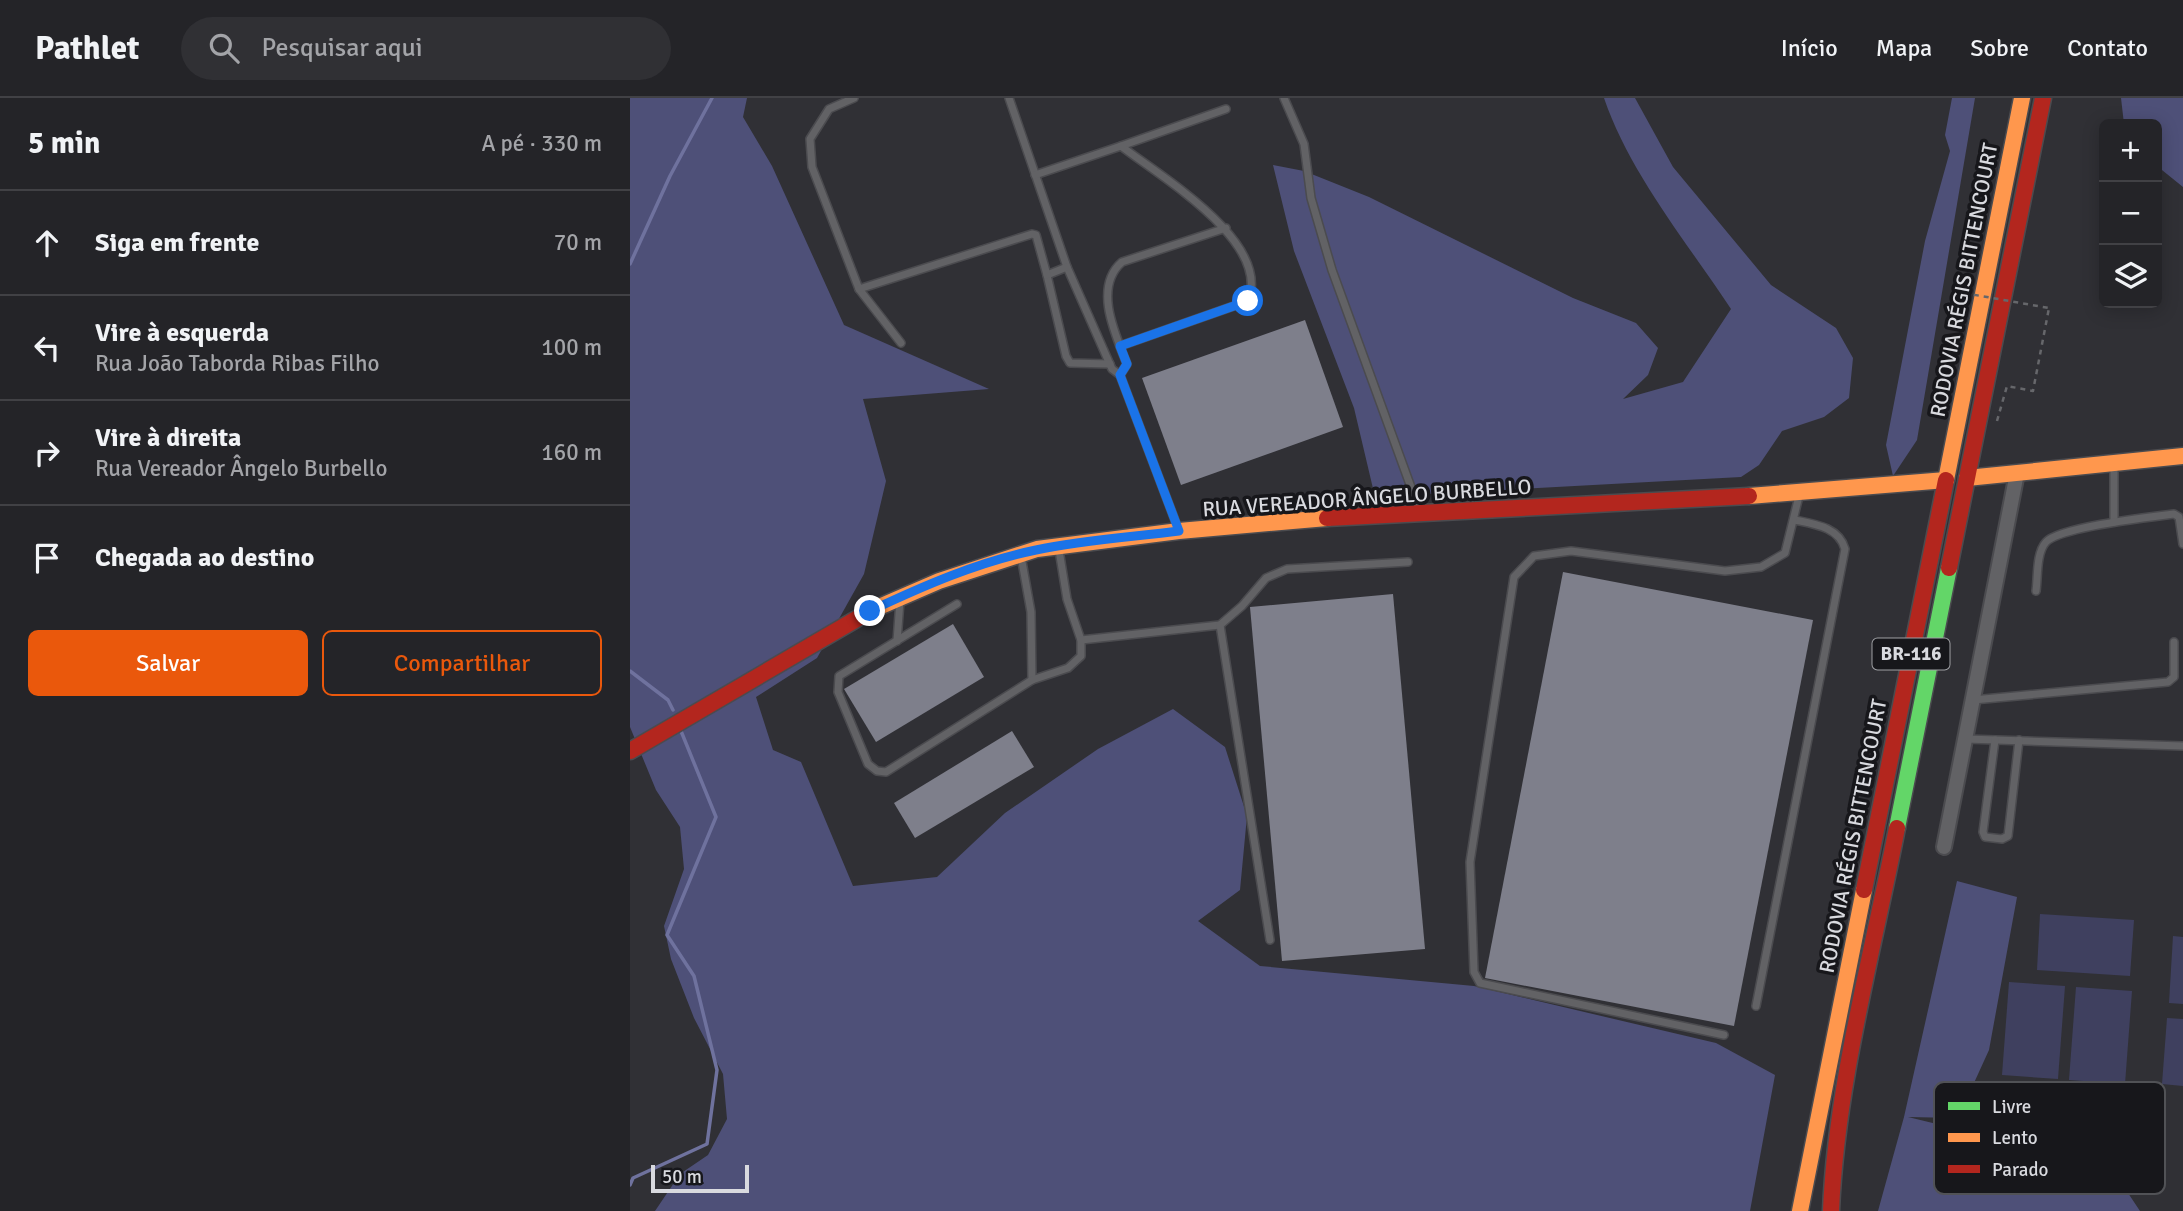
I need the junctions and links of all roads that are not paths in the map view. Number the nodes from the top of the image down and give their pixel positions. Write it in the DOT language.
graph roads {
  1 [pos="854,98"];
  2 [pos="1009,98"];
  3 [pos="1284,98"];
  4 [pos="2022,98"];
  5 [pos="2043,98"];
  6 [pos="1226,109"];
  7 [pos="1121,146"];
  8 [pos="1035,174"];
  9 [pos="1226,228"];
  10 [pos="1066,267"];
  11 [pos="1047,275"];
  12 [pos="859,289"];
  13 [pos="901,342"];
  14 [pos="1120,346"];
  15 [pos="1110,363"];
  16 [pos="1120,375"];
  17 [pos="2183,456"];
  18 [pos="2114,463"];
  19 [pos="2017,473"];
  20 [pos="1967,478"];
  21 [pos="1946,480"];
  22 [pos="1800,491"];
  23 [pos="1420,513"];
  24 [pos="1795,520"];
  25 [pos="2115,522"];
  26 [pos="1179,531"];
  27 [pos="2183,544"];
  28 [pos="1058,545"];
  29 [pos="1020,553"];
  30 [pos="1408,562"];
  31 [pos="2036,590"];
  32 [pos="900,597"];
  33 [pos="957,604"];
  34 [pos="1220,625"];
  35 [pos="1081,640"];
  36 [pos="897,641"];
  37 [pos="2174,642"];
  38 [pos="1032,680"];
  39 [pos="1973,700"];
  40 [pos="1965,739"];
  41 [pos="1995,740"];
  42 [pos="2019,740"];
  43 [pos="2183,746"];
  44 [pos="630,751"];
  45 [pos="1944,847"];
  46 [pos="1270,940"];
  47 [pos="1756,1006"];
  48 [pos="1724,1035"];
  49 [pos="1800,1211"];
  50 [pos="1831,1211"];
  1 -- 12 [label="lane"];
  2 -- 8 [label="lane"];
  3 -- 23 [label="lane"];
  4 -- 21 [label="main road, RODOVIA RÉGIS BITTENCOURT / BR-116"];
  5 -- 20 [label="main road, RODOVIA RÉGIS BITTENCOURT / BR-116"];
  6 -- 7 [label="lane"];
  7 -- 8 [label="lane"];
  7 -- 9 [label="lane"];
  8 -- 10 [label="lane"];
  9 -- 14 [label="lane"];
  9 -- 14 [label="lane"];
  10 -- 11 [label="lane"];
  10 -- 15 [label="lane"];
  11 -- 12 [label="lane"];
  11 -- 15 [label="lane"];
  12 -- 13 [label="lane"];
  14 -- 16 [label="lane"];
  15 -- 16 [label="lane"];
  16 -- 26 [label="lane"];
  17 -- 18 [label="main road"];
  18 -- 19 [label="main road"];
  18 -- 25 [label="lane"];
  19 -- 20 [label="main road"];
  19 -- 39 [label="street"];
  20 -- 50 [label="main road, RODOVIA RÉGIS BITTENCOURT / BR-116"];
  21 -- 22 [label="main road, RUA VEREADOR ÂNGELO BURBELLO"];
  21 -- 49 [label="main road, RODOVIA RÉGIS BITTENCOURT / BR-116"];
  22 -- 23 [label="main road, RUA VEREADOR ÂNGELO BURBELLO"];
  22 -- 24 [label="lane"];
  23 -- 26 [label="main road, RUA VEREADOR ÂNGELO BURBELLO"];
  24 -- 47 [label="lane"];
  24 -- 48 [label="lane"];
  25 -- 27 [label="lane"];
  25 -- 31 [label="lane"];
  26 -- 28 [label="main road, RUA VEREADOR ÂNGELO BURBELLO"];
  28 -- 29 [label="main road, RUA VEREADOR ÂNGELO BURBELLO"];
  28 -- 35 [label="lane"];
  29 -- 32 [label="main road, RUA VEREADOR ÂNGELO BURBELLO"];
  29 -- 38 [label="lane"];
  30 -- 34 [label="lane"];
  32 -- 36 [label="lane"];
  32 -- 44 [label="main road, RUA VEREADOR ÂNGELO BURBELLO"];
  33 -- 36 [label="lane"];
  34 -- 35 [label="lane"];
  34 -- 46 [label="lane"];
  35 -- 38 [label="lane"];
  36 -- 38 [label="lane"];
  37 -- 39 [label="lane"];
  39 -- 40 [label="street"];
  40 -- 41 [label="lane"];
  40 -- 45 [label="street"];
  41 -- 42 [label="lane"];
  41 -- 42 [label="lane"];
  42 -- 43 [label="lane"];
}
